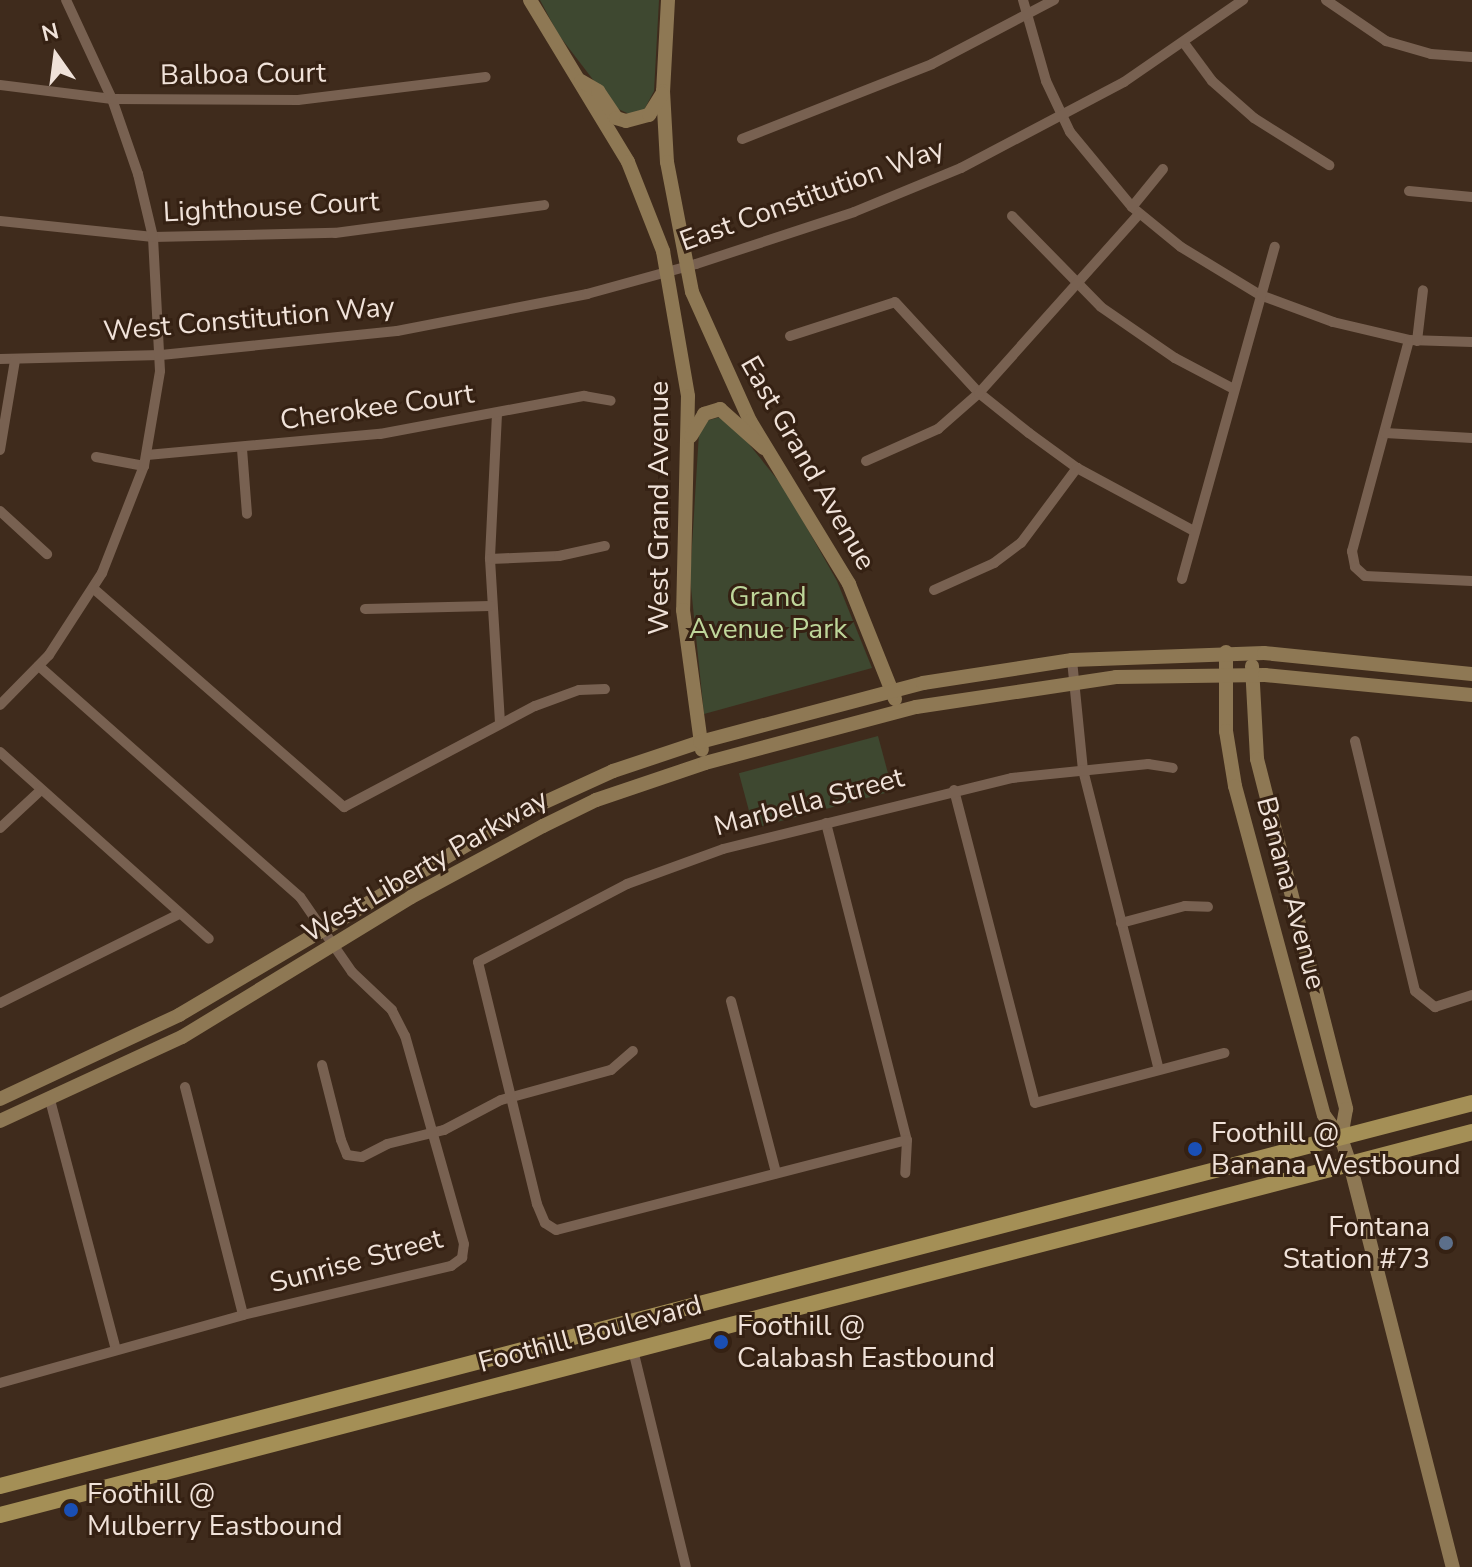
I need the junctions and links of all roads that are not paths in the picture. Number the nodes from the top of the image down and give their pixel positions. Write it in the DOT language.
graph roads {
  1 [pos="66,0"];
  2 [pos="530,0"];
  3 [pos="668,0"];
  4 [pos="1023,0"];
  5 [pos="1054,0"];
  6 [pos="1243,0"];
  7 [pos="1326,0"];
  8 [pos="1026,16"];
  9 [pos="1184,43"];
  10 [pos="1472,57"];
  11 [pos="486,77"];
  12 [pos="578,79"];
  13 [pos="0,85"];
  14 [pos="663,91"];
  15 [pos="112,99"];
  16 [pos="1062,116"];
  17 [pos="742,139"];
  18 [pos="1329,165"];
  19 [pos="1163,169"];
  20 [pos="1409,191"];
  21 [pos="1472,197"];
  22 [pos="544,205"];
  23 [pos="1136,211"];
  24 [pos="1012,216"];
  25 [pos="0,221"];
  26 [pos="153,237"];
  27 [pos="1275,247"];
  28 [pos="686,266"];
  29 [pos="667,272"];
  30 [pos="1075,287"];
  31 [pos="1423,290"];
  32 [pos="1260,295"];
  33 [pos="500,313"];
  34 [pos="790,336"];
  35 [pos="1413,340"];
  36 [pos="1472,342"];
  37 [pos="161,355"];
  38 [pos="0,359"];
  39 [pos="15,360"];
  40 [pos="1232,388"];
  41 [pos="979,393"];
  42 [pos="611,401"];
  43 [pos="497,414"];
  44 [pos="1385,433"];
  45 [pos="1472,438"];
  46 [pos="689,440"];
  47 [pos="242,449"];
  48 [pos="0,450"];
  49 [pos="768,450"];
  50 [pos="96,457"];
  51 [pos="146,460"];
  52 [pos="866,461"];
  53 [pos="1077,468"];
  54 [pos="0,511"];
  55 [pos="247,514"];
  56 [pos="1194,531"];
  57 [pos="605,546"];
  58 [pos="47,554"];
  59 [pos="490,559"];
  60 [pos="1182,579"];
  61 [pos="1472,581"];
  62 [pos="94,589"];
  63 [pos="934,590"];
  64 [pos="490,606"];
  65 [pos="365,609"];
  66 [pos="1226,652"];
  67 [pos="1253,653"];
  68 [pos="1072,660"];
  69 [pos="39,666"];
  70 [pos="1225,674"];
  71 [pos="1472,674"];
  72 [pos="1252,675"];
  73 [pos="1074,681"];
  74 [pos="605,689"];
  75 [pos="892,691"];
  76 [pos="1472,695"];
  77 [pos="0,705"];
  78 [pos="898,712"];
  79 [pos="500,723"];
  80 [pos="1355,741"];
  81 [pos="700,742"];
  82 [pos="0,752"];
  83 [pos="705,763"];
  84 [pos="1173,768"];
  85 [pos="1083,770"];
  86 [pos="41,790"];
  87 [pos="954,790"];
  88 [pos="826,823"];
  89 [pos="0,828"];
  90 [pos="1208,907"];
  91 [pos="179,914"];
  92 [pos="1121,923"];
  93 [pos="323,927"];
  94 [pos="209,939"];
  95 [pos="334,945"];
  96 [pos="1472,995"];
  97 [pos="731,1001"];
  98 [pos="0,1003"];
  99 [pos="633,1051"];
  100 [pos="1224,1053"];
  101 [pos="322,1065"];
  102 [pos="1159,1070"];
  103 [pos="185,1087"];
  104 [pos="512,1097"];
  105 [pos="0,1099"];
  106 [pos="50,1100"];
  107 [pos="1472,1103"];
  108 [pos="0,1121"];
  109 [pos="1472,1132"];
  110 [pos="430,1133"];
  111 [pos="1341,1138"];
  112 [pos="907,1140"];
  113 [pos="1350,1164"];
  114 [pos="776,1173"];
  115 [pos="905,1173"];
  116 [pos="243,1315"];
  117 [pos="116,1349"];
  118 [pos="633,1350"];
  119 [pos="0,1383"];
  120 [pos="0,1486"];
  121 [pos="0,1515"];
  122 [pos="686,1567"];
  123 [pos="1453,1567"];
  1 -- 15 [label="street"];
  2 -- 12 [label="street, West Grand Avenue"];
  3 -- 14 [label="street, East Grand Avenue"];
  4 -- 8 [label="street"];
  5 -- 8 [label="street"];
  6 -- 9 [label="street, East Constitution Way"];
  7 -- 10 [label="street"];
  8 -- 16 [label="street"];
  8 -- 17 [label="street"];
  9 -- 16 [label="street, East Constitution Way"];
  9 -- 18 [label="street"];
  11 -- 15 [label="street, Balboa Court"];
  12 -- 14 [label="street"];
  12 -- 29 [label="street, West Grand Avenue"];
  13 -- 15 [label="street, Balboa Court"];
  14 -- 28 [label="street, East Grand Avenue"];
  15 -- 26 [label="street"];
  16 -- 23 [label="street"];
  16 -- 28 [label="street, East Constitution Way"];
  19 -- 23 [label="street"];
  20 -- 21 [label="street"];
  22 -- 26 [label="street, Lighthouse Court"];
  23 -- 30 [label="street"];
  23 -- 32 [label="street"];
  24 -- 30 [label="street"];
  25 -- 26 [label="street, Lighthouse Court"];
  26 -- 37 [label="street"];
  27 -- 32 [label="street"];
  28 -- 29 [label="street, East Constitution Way"];
  28 -- 49 [label="street, East Grand Avenue"];
  29 -- 33 [label="street, East Constitution Way"];
  29 -- 46 [label="street, West Grand Avenue"];
  30 -- 40 [label="street"];
  30 -- 41 [label="street"];
  31 -- 35 [label="street"];
  32 -- 35 [label="street"];
  32 -- 40 [label="street"];
  33 -- 37 [label="street, West Constitution Way"];
  34 -- 41 [label="street"];
  35 -- 36 [label="street"];
  35 -- 44 [label="street"];
  37 -- 39 [label="street, West Constitution Way"];
  37 -- 51 [label="street"];
  38 -- 39 [label="street, West Constitution Way"];
  39 -- 48 [label="street"];
  40 -- 56 [label="street"];
  41 -- 52 [label="street"];
  41 -- 53 [label="street"];
  42 -- 43 [label="street, Cherokee Court"];
  43 -- 47 [label="street, Cherokee Court"];
  43 -- 59 [label="street"];
  44 -- 45 [label="street"];
  44 -- 61 [label="street"];
  46 -- 49 [label="street"];
  46 -- 81 [label="street, West Grand Avenue"];
  47 -- 51 [label="street, Cherokee Court"];
  47 -- 55 [label="street"];
  49 -- 75 [label="street, East Grand Avenue"];
  50 -- 51 [label="street, Cherokee Court"];
  51 -- 62 [label="street"];
  53 -- 56 [label="street"];
  53 -- 63 [label="street"];
  54 -- 58 [label="street"];
  56 -- 60 [label="street"];
  57 -- 59 [label="street"];
  59 -- 64 [label="street"];
  62 -- 69 [label="street"];
  62 -- 79 [label="street"];
  64 -- 65 [label="street"];
  64 -- 79 [label="street"];
  66 -- 67 [label="street, West Liberty Parkway"];
  66 -- 68 [label="street, West Liberty Parkway"];
  66 -- 70 [label="street, Banana Avenue"];
  67 -- 71 [label="street, West Liberty Parkway"];
  67 -- 72 [label="street, Banana Avenue"];
  68 -- 73 [label="street"];
  68 -- 75 [label="street, West Liberty Parkway"];
  69 -- 77 [label="street"];
  69 -- 93 [label="street, Sunrise Street"];
  70 -- 72 [label="street, West Liberty Parkway"];
  70 -- 73 [label="street, West Liberty Parkway"];
  70 -- 111 [label="street, Banana Avenue"];
  72 -- 76 [label="street, West Liberty Parkway"];
  72 -- 111 [label="street, Banana Avenue"];
  73 -- 78 [label="street, West Liberty Parkway"];
  73 -- 85 [label="street"];
  74 -- 79 [label="street"];
  75 -- 78 [label="street, East Grand Avenue"];
  75 -- 81 [label="street, West Liberty Parkway"];
  78 -- 83 [label="street, West Liberty Parkway"];
  80 -- 96 [label="street"];
  81 -- 83 [label="street, West Grand Avenue"];
  81 -- 93 [label="street, West Liberty Parkway"];
  82 -- 86 [label="street"];
  83 -- 95 [label="street, West Liberty Parkway"];
  84 -- 85 [label="street, Marbella Street"];
  85 -- 87 [label="street, Marbella Street"];
  85 -- 92 [label="street"];
  86 -- 89 [label="street"];
  86 -- 91 [label="street"];
  87 -- 88 [label="street, Marbella Street"];
  87 -- 102 [label="street"];
  88 -- 104 [label="street, Marbella Street"];
  88 -- 112 [label="street"];
  90 -- 92 [label="street"];
  91 -- 94 [label="street"];
  91 -- 98 [label="street"];
  92 -- 102 [label="street"];
  93 -- 95 [label="street, Sunrise Street"];
  93 -- 105 [label="street, West Liberty Parkway"];
  95 -- 106 [label="street, West Liberty Parkway"];
  95 -- 110 [label="street, Sunrise Street"];
  97 -- 114 [label="street"];
  99 -- 104 [label="street"];
  100 -- 102 [label="street"];
  101 -- 110 [label="street"];
  103 -- 116 [label="street"];
  104 -- 110 [label="street"];
  104 -- 114 [label="street"];
  106 -- 108 [label="street, West Liberty Parkway"];
  106 -- 117 [label="street"];
  107 -- 111 [label="main road, Foothill Boulevard"];
  109 -- 113 [label="main road, Foothill Boulevard"];
  110 -- 116 [label="street, Sunrise Street"];
  111 -- 113 [label="street, Banana Avenue"];
  111 -- 120 [label="main road, Foothill Boulevard"];
  112 -- 114 [label="street"];
  112 -- 115 [label="street"];
  113 -- 118 [label="main road, Foothill Boulevard"];
  113 -- 123 [label="street, Banana Avenue"];
  116 -- 117 [label="street, Sunrise Street"];
  117 -- 119 [label="street, Sunrise Street"];
  118 -- 121 [label="main road, Foothill Boulevard"];
  118 -- 122 [label="street"];
}
